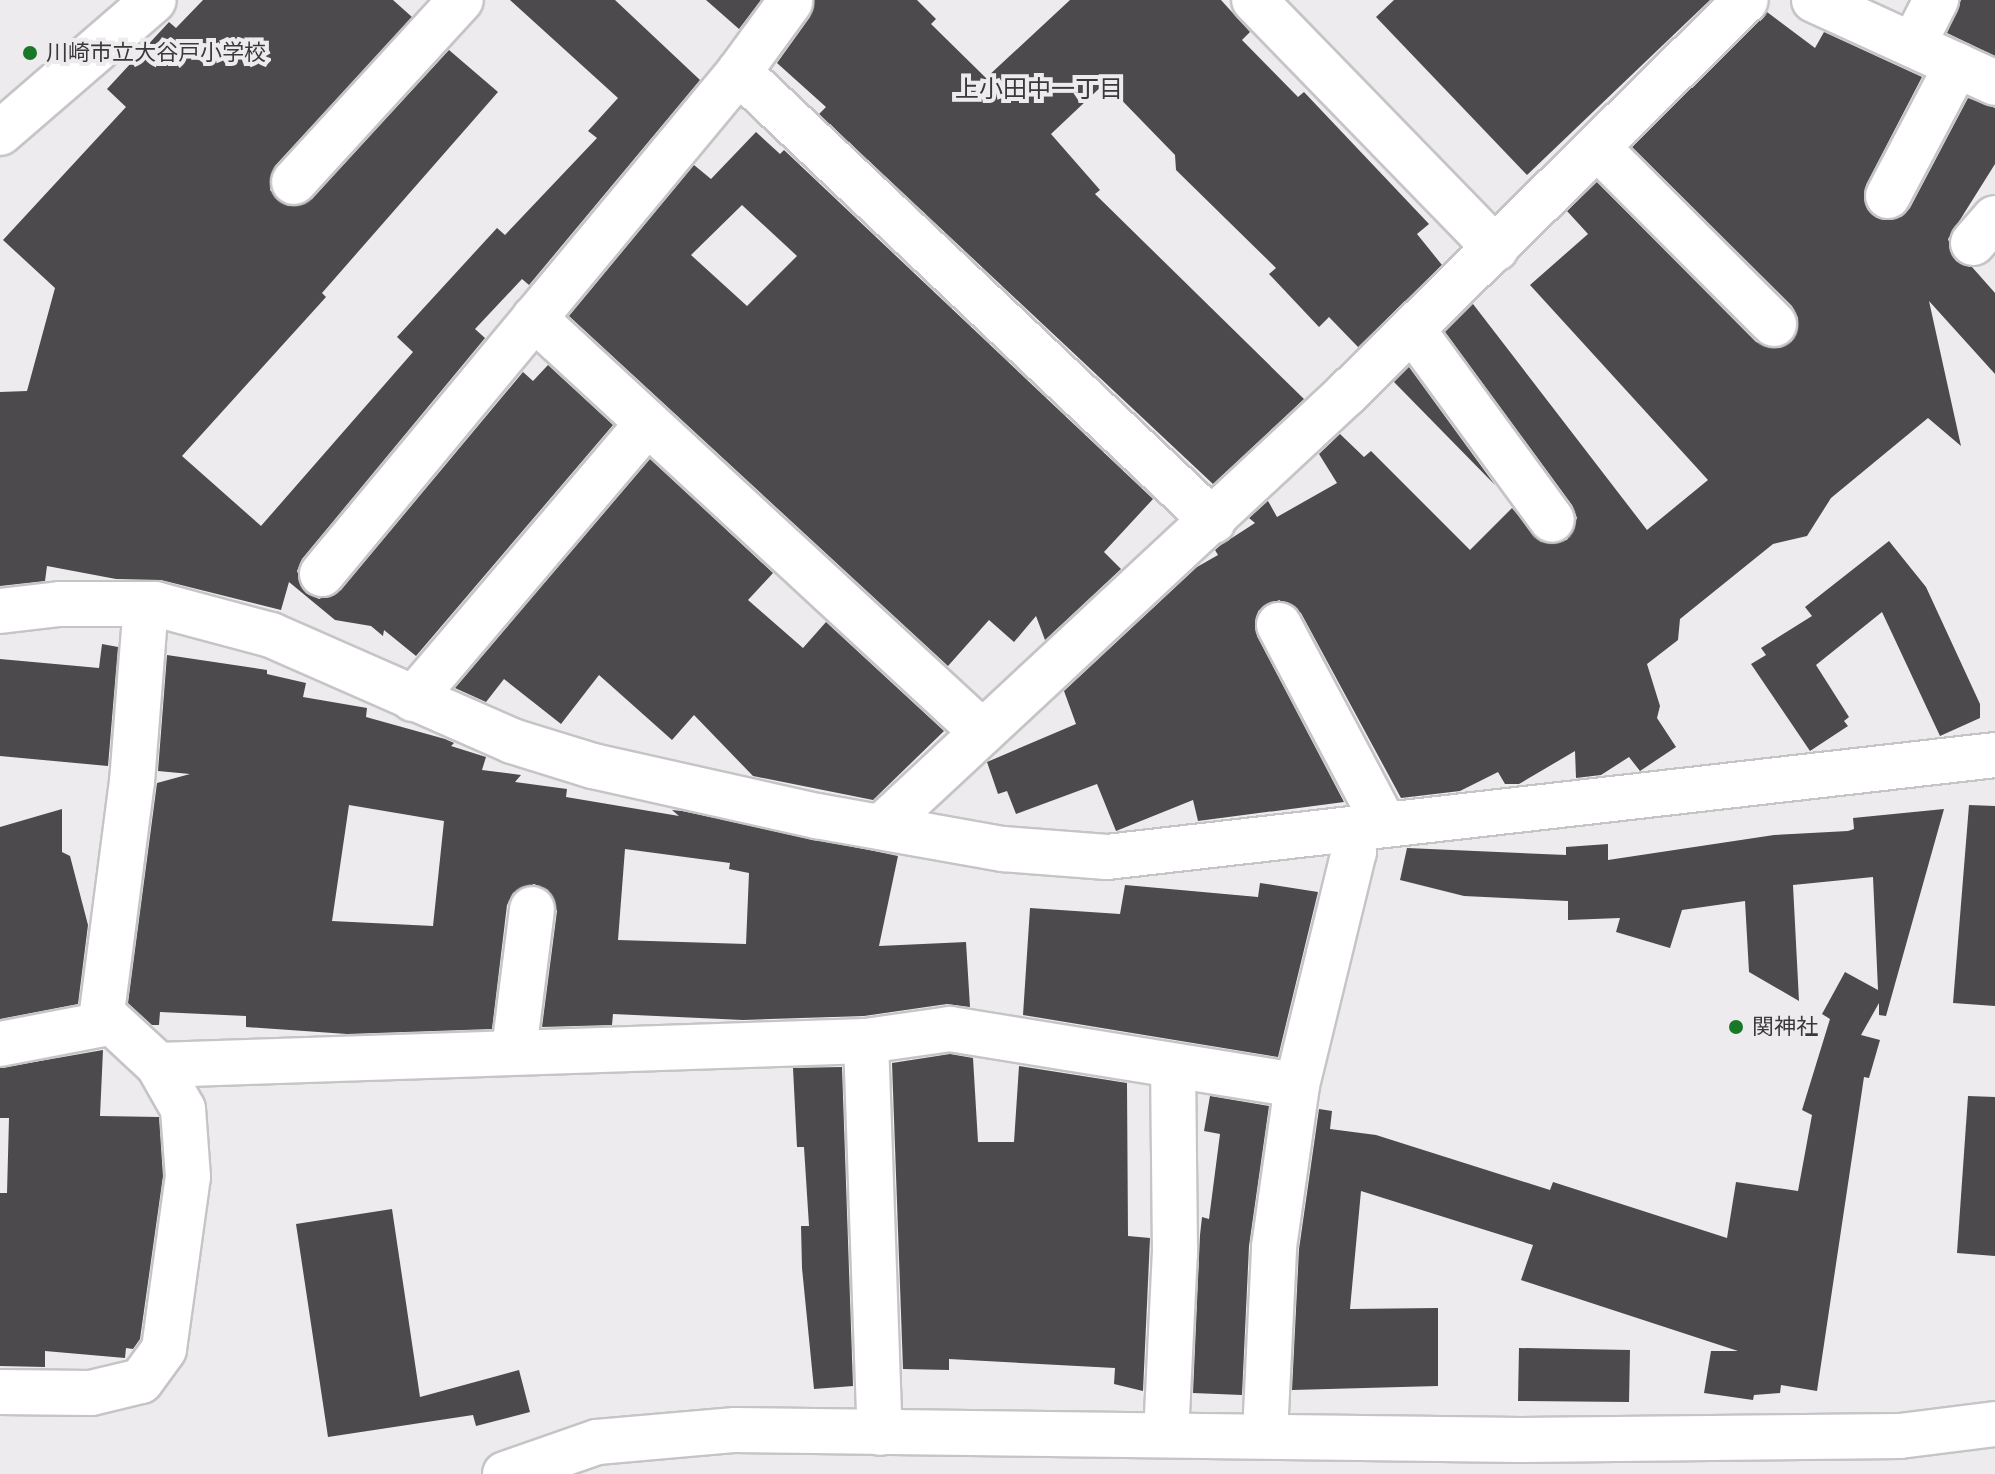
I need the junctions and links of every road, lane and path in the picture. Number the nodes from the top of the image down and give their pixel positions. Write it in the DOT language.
graph roads {
  1 [pos="154,0"];
  2 [pos="461,0"];
  3 [pos="1254,0"];
  4 [pos="1746,0"];
  5 [pos="1814,0"];
  6 [pos="1936,0"];
  7 [pos="790,2"];
  8 [pos="1913,45"];
  9 [pos="739,72"];
  10 [pos="1976,74"];
  11 [pos="0,133"];
  12 [pos="1598,148"];
  13 [pos="294,182"];
  14 [pos="1888,196"];
  15 [pos="1496,249"];
  16 [pos="534,318"];
  17 [pos="1774,324"];
  18 [pos="1413,330"];
  19 [pos="648,423"];
  20 [pos="1552,520"];
  21 [pos="1213,521"];
  22 [pos="322,574"];
  23 [pos="146,604"];
  24 [pos="0,611"];
  25 [pos="1279,625"];
  26 [pos="413,699"];
  27 [pos="980,730"];
  28 [pos="1995,755"];
  29 [pos="881,827"];
  30 [pos="1368,827"];
  31 [pos="532,909"];
  32 [pos="109,1023"];
  33 [pos="866,1041"];
  34 [pos="0,1044"];
  35 [pos="514,1050"];
  36 [pos="158,1065"];
  37 [pos="1173,1066"];
  38 [pos="1297,1085"];
  39 [pos="0,1392"];
  40 [pos="1995,1424"];
  41 [pos="880,1433"];
  42 [pos="1265,1434"];
  43 [pos="1166,1435"];
  44 [pos="1530,1457"];
  45 [pos="505,1474"];
  1 -- 11 [label="street"];
  2 -- 13 [label="street"];
  3 -- 15 [label="street"];
  4 -- 12 [label="street"];
  5 -- 8 [label="street"];
  6 -- 8 [label="street"];
  7 -- 9 [label="street"];
  8 -- 10 [label="street"];
  9 -- 16 [label="street"];
  9 -- 21 [label="street"];
  10 -- 14 [label="street"];
  12 -- 15 [label="street"];
  12 -- 17 [label="street"];
  15 -- 18 [label="street"];
  16 -- 19 [label="street"];
  16 -- 22 [label="street"];
  18 -- 20 [label="street"];
  18 -- 21 [label="street"];
  19 -- 26 [label="street"];
  19 -- 27 [label="street"];
  21 -- 27 [label="street"];
  23 -- 24 [label="street"];
  23 -- 26 [label="street"];
  23 -- 32 [label="street"];
  25 -- 30 [label="street"];
  26 -- 29 [label="street"];
  27 -- 29 [label="street"];
  28 -- 30 [label="street"];
  29 -- 30 [label="street"];
  30 -- 38 [label="street"];
  31 -- 35 [label="street"];
  32 -- 34 [label="street"];
  32 -- 36 [label="street"];
  33 -- 35 [label="street"];
  33 -- 37 [label="street"];
  33 -- 41 [label="street"];
  35 -- 36 [label="street"];
  36 -- 39 [label="street"];
  37 -- 38 [label="street"];
  37 -- 43 [label="street"];
  38 -- 42 [label="street"];
  40 -- 44 [label="street"];
  41 -- 43 [label="street"];
  41 -- 45 [label="street"];
  42 -- 43 [label="street"];
  42 -- 44 [label="street"];
}
